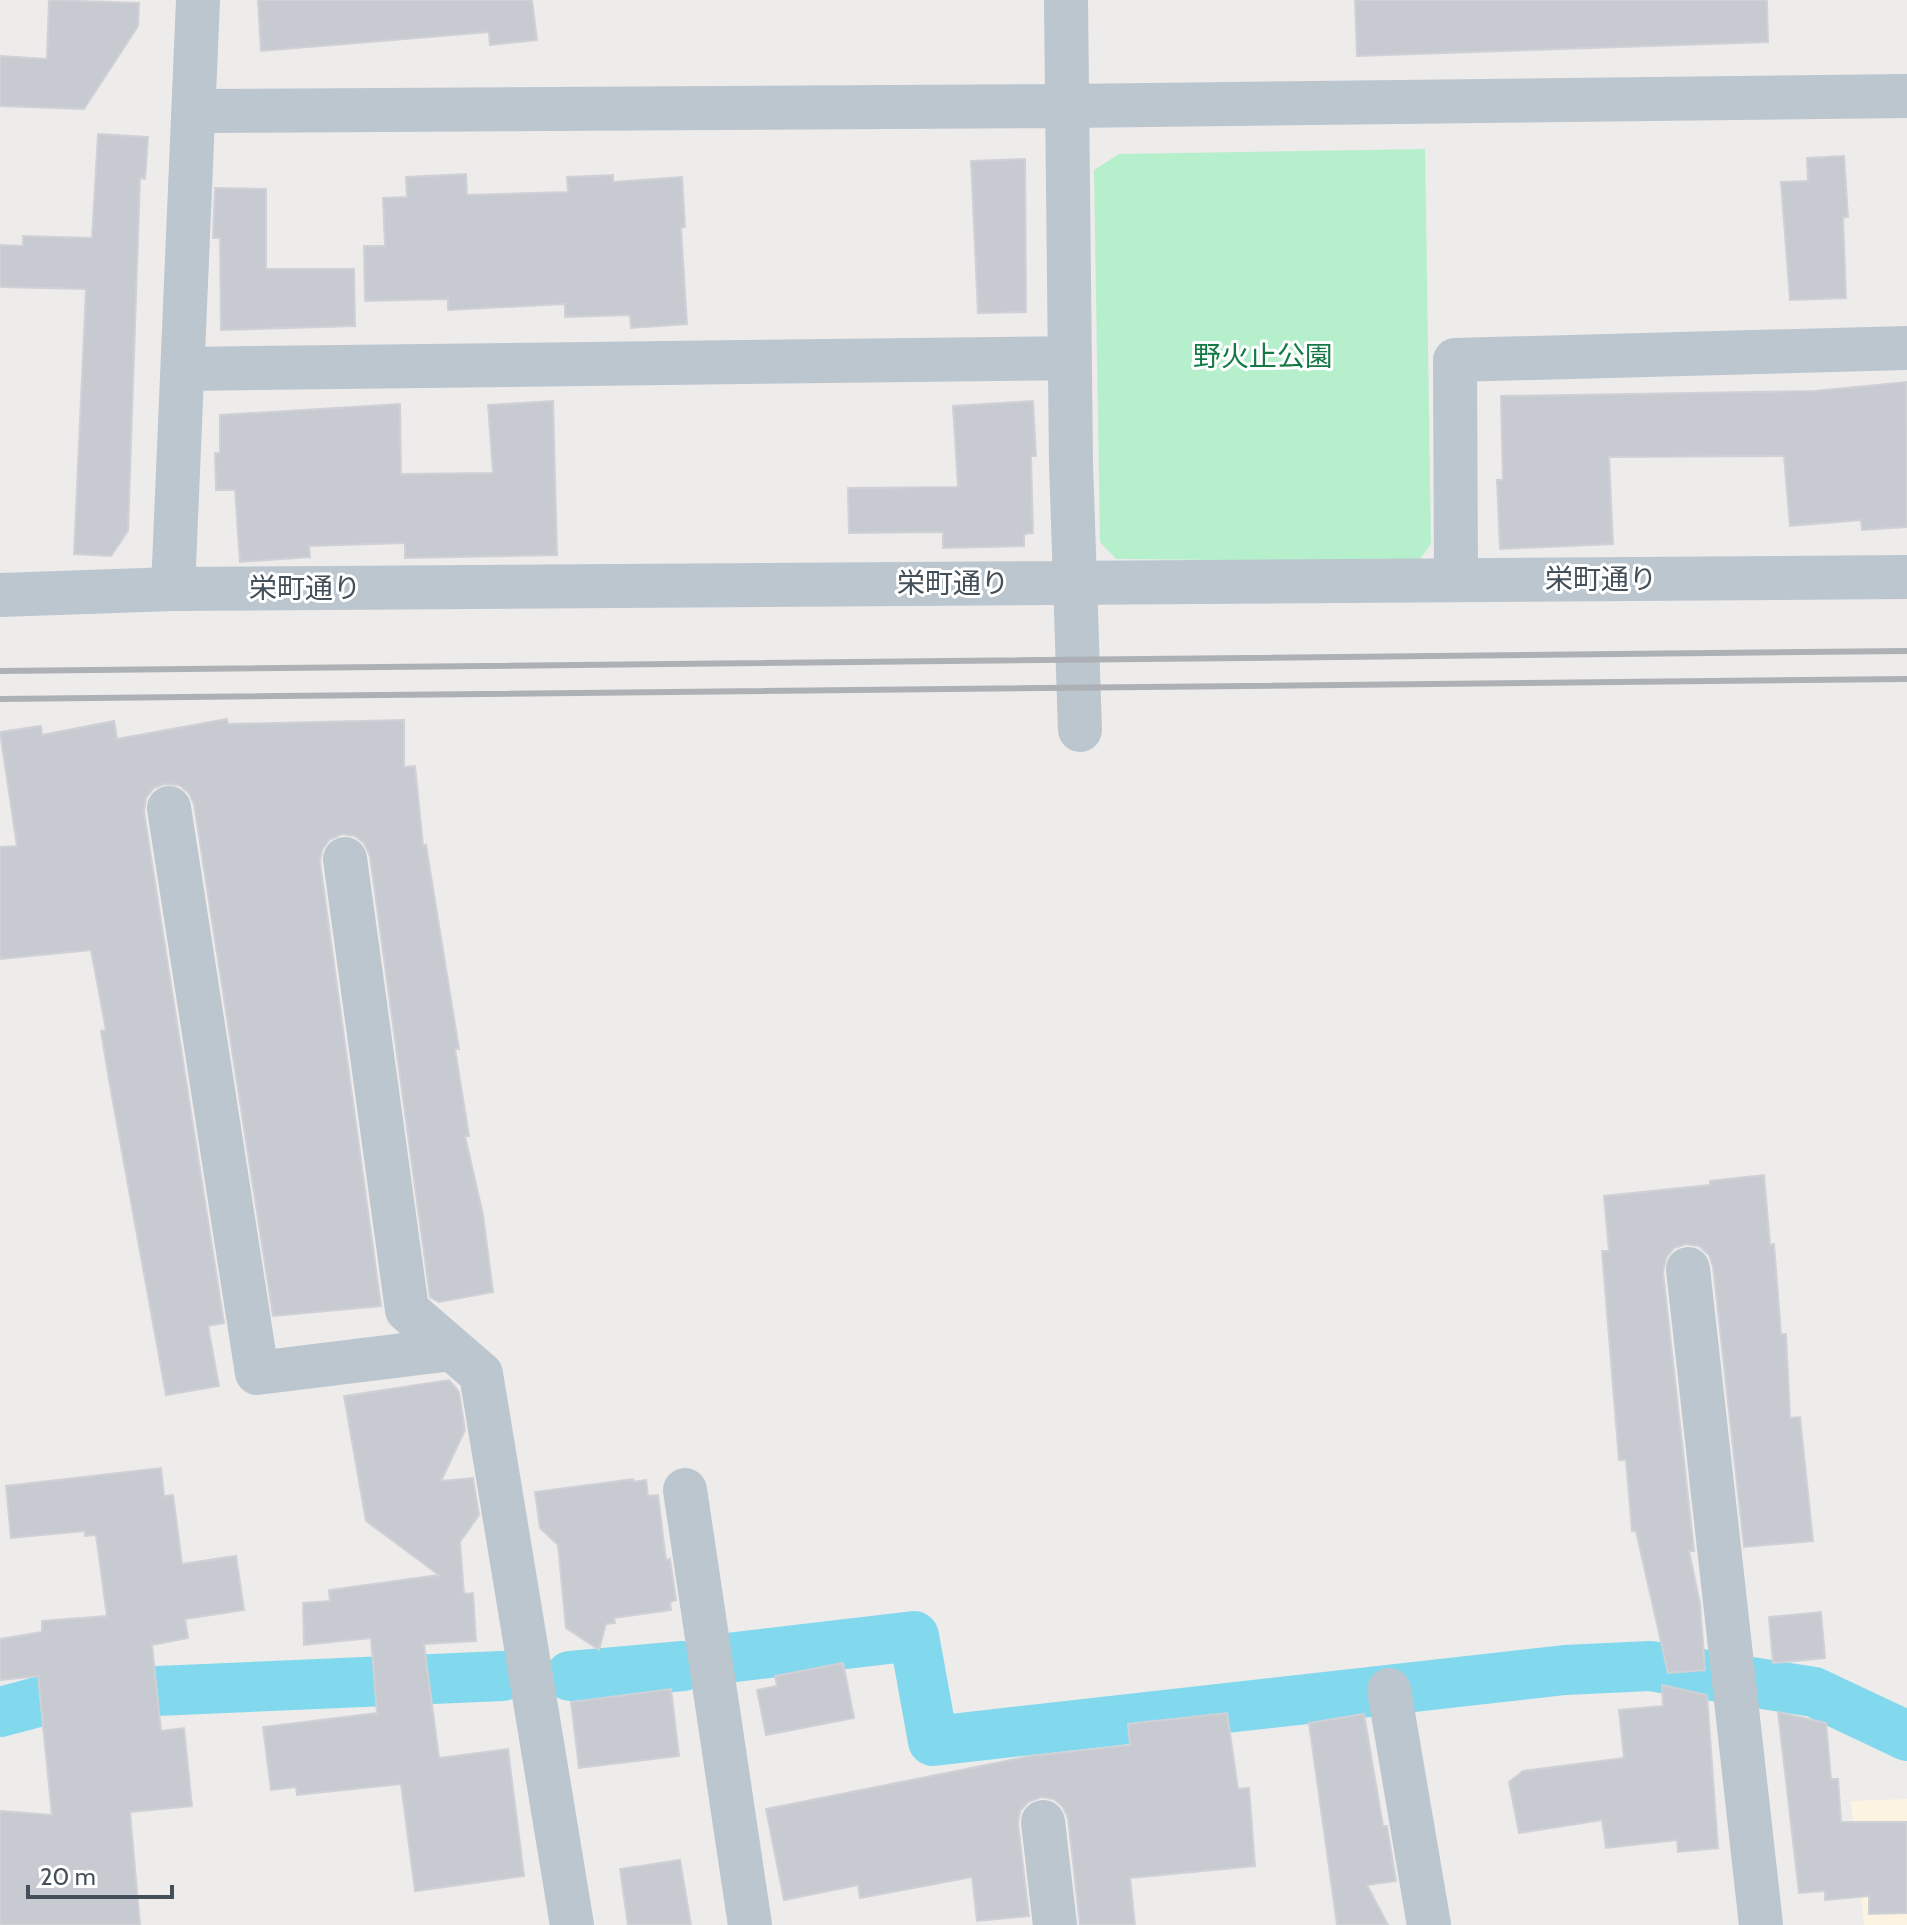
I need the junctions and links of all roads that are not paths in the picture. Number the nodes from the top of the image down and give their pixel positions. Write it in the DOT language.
graph roads {
  1 [pos="198,0"];
  2 [pos="1066,0"];
  3 [pos="1907,96"];
  4 [pos="1067,106"];
  5 [pos="194,111"];
  6 [pos="1907,348"];
  7 [pos="1070,358"];
  8 [pos="183,369"];
  9 [pos="1907,577"];
  10 [pos="1456,580"];
  11 [pos="1074,582"];
  12 [pos="173,589"];
  13 [pos="0,595"];
  14 [pos="1080,730"];
  15 [pos="169,808"];
  16 [pos="345,859"];
  17 [pos="1688,1269"];
  18 [pos="452,1349"];
  19 [pos="685,1490"];
  20 [pos="1389,1690"];
  21 [pos="1043,1822"];
  22 [pos="572,1925"];
  23 [pos="750,1925"];
  24 [pos="1055,1925"];
  25 [pos="1429,1925"];
  26 [pos="1761,1925"];
  1 -- 5 [label="street"];
  2 -- 4 [label="street"];
  3 -- 4 [label="street"];
  4 -- 5 [label="street"];
  4 -- 7 [label="street"];
  5 -- 8 [label="street"];
  6 -- 10 [label="street"];
  7 -- 8 [label="street"];
  7 -- 11 [label="street"];
  8 -- 12 [label="street"];
  9 -- 10 [label="street, 栄町通り"];
  10 -- 11 [label="street, 栄町通り"];
  11 -- 12 [label="street, 栄町通り"];
  11 -- 14 [label="street"];
  12 -- 13 [label="street, 栄町通り"];
  15 -- 18 [label="street"];
  16 -- 18 [label="street"];
  17 -- 26 [label="street"];
  18 -- 22 [label="street"];
  19 -- 23 [label="street"];
  20 -- 25 [label="street"];
  21 -- 24 [label="street"];
}
